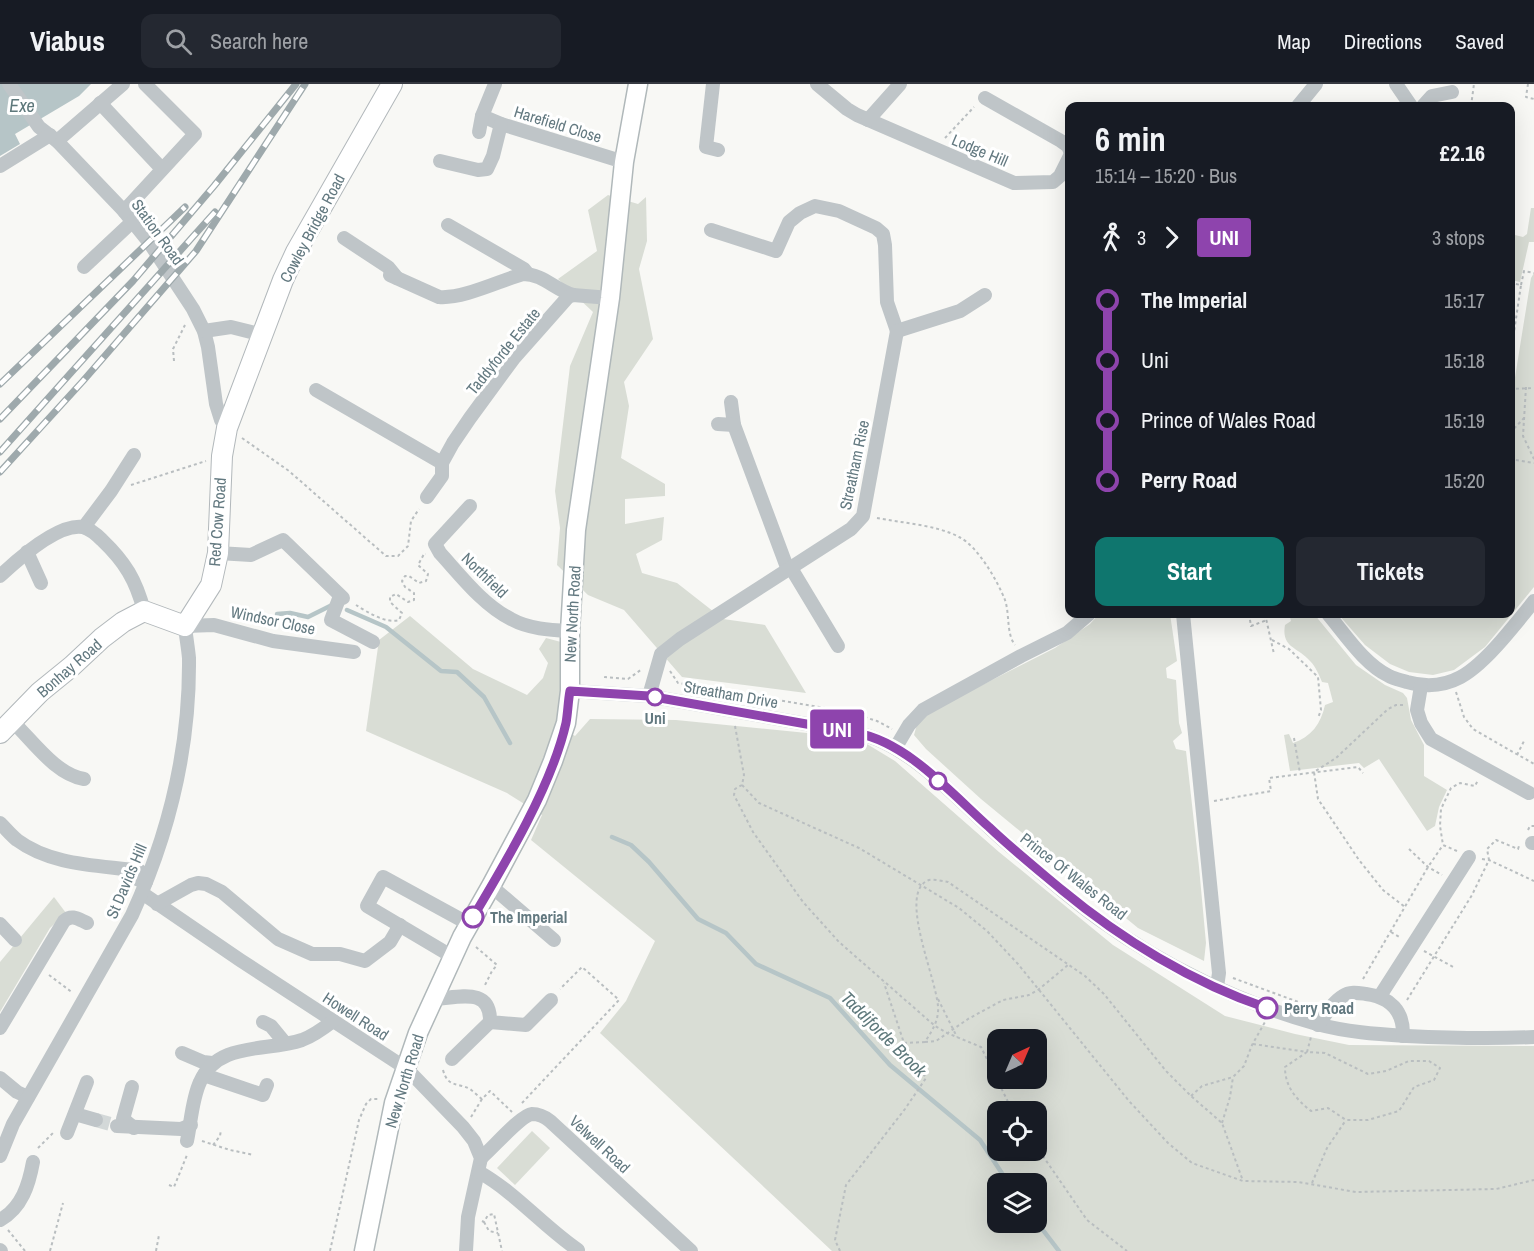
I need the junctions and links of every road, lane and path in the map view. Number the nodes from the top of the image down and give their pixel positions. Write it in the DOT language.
graph roads {
  1 [pos="9,84"];
  2 [pos="123,84"];
  3 [pos="145,84"];
  4 [pos="392,84"];
  5 [pos="495,84"];
  6 [pos="638,84"];
  7 [pos="713,84"];
  8 [pos="817,84"];
  9 [pos="900,84"];
  10 [pos="1316,84"];
  11 [pos="1396,84"];
  12 [pos="1474,84"];
  13 [pos="1528,84"];
  14 [pos="1452,92"];
  15 [pos="985,98"];
  16 [pos="1534,99"];
  17 [pos="1301,102"];
  18 [pos="1408,102"];
  19 [pos="1427,102"];
  20 [pos="1472,102"];
  21 [pos="100,103"];
  22 [pos="482,116"];
  23 [pos="868,120"];
  24 [pos="501,124"];
  25 [pos="478,132"];
  26 [pos="49,135"];
  27 [pos="1065,144"];
  28 [pos="708,148"];
  29 [pos="935,149"];
  30 [pos="440,161"];
  31 [pos="624,162"];
  32 [pos="1065,165"];
  33 [pos="0,166"];
  34 [pos="162,169"];
  35 [pos="128,216"];
  36 [pos="448,225"];
  37 [pos="711,230"];
  38 [pos="344,238"];
  39 [pos="84,267"];
  40 [pos="1534,273"];
  41 [pos="528,274"];
  42 [pos="1515,284"];
  43 [pos="1521,285"];
  44 [pos="573,295"];
  45 [pos="985,295"];
  46 [pos="610,298"];
  47 [pos="193,309"];
  48 [pos="1515,328"];
  49 [pos="204,331"];
  50 [pos="897,331"];
  51 [pos="263,334"];
  52 [pos="174,361"];
  53 [pos="1526,387"];
  54 [pos="1515,388"];
  55 [pos="1534,388"];
  56 [pos="316,390"];
  57 [pos="731,402"];
  58 [pos="1524,418"];
  59 [pos="718,424"];
  60 [pos="734,425"];
  61 [pos="1515,428"];
  62 [pos="221,444"];
  63 [pos="134,455"];
  64 [pos="1515,459"];
  65 [pos="1534,461"];
  66 [pos="442,463"];
  67 [pos="111,491"];
  68 [pos="427,497"];
  69 [pos="470,506"];
  70 [pos="863,516"];
  71 [pos="84,527"];
  72 [pos="27,552"];
  73 [pos="440,553"];
  74 [pos="218,554"];
  75 [pos="789,569"];
  76 [pos="0,576"];
  77 [pos="41,582"];
  78 [pos="341,597"];
  79 [pos="1534,601"];
  80 [pos="144,611"];
  81 [pos="1084,618"];
  82 [pos="1183,618"];
  83 [pos="1250,618"];
  84 [pos="1332,618"];
  85 [pos="1267,620"];
  86 [pos="185,626"];
  87 [pos="570,631"];
  88 [pos="1272,640"];
  89 [pos="373,642"];
  90 [pos="838,646"];
  91 [pos="354,652"];
  92 [pos="1274,654"];
  93 [pos="1021,656"];
  94 [pos="655,671"];
  95 [pos="1453,681"];
  96 [pos="1421,686"];
  97 [pos="570,691"];
  98 [pos="607,694"];
  99 [pos="649,696"];
  100 [pos="732,710"];
  101 [pos="1417,710"];
  102 [pos="1317,718"];
  103 [pos="6,727"];
  104 [pos="1294,738"];
  105 [pos="900,741"];
  106 [pos="1524,741"];
  107 [pos="1517,755"];
  108 [pos="1534,764"];
  109 [pos="1314,772"];
  110 [pos="1363,773"];
  111 [pos="1301,774"];
  112 [pos="84,779"];
  113 [pos="742,785"];
  114 [pos="1475,786"];
  115 [pos="1529,793"];
  116 [pos="1200,802"];
  117 [pos="0,823"];
  118 [pos="1534,826"];
  119 [pos="1528,840"];
  120 [pos="1443,844"];
  121 [pos="1409,849"];
  122 [pos="1469,857"];
  123 [pos="1489,860"];
  124 [pos="1428,867"];
  125 [pos="1534,881"];
  126 [pos="1453,882"];
  127 [pos="922,885"];
  128 [pos="492,886"];
  129 [pos="144,887"];
  130 [pos="157,904"];
  131 [pos="1405,907"];
  132 [pos="87,923"];
  133 [pos="0,924"];
  134 [pos="469,924"];
  135 [pos="400,925"];
  136 [pos="15,940"];
  137 [pos="554,940"];
  138 [pos="453,957"];
  139 [pos="491,958"];
  140 [pos="1068,965"];
  141 [pos="37,967"];
  142 [pos="1218,980"];
  143 [pos="884,983"];
  144 [pos="1038,990"];
  145 [pos="1414,991"];
  146 [pos="1355,992"];
  147 [pos="937,996"];
  148 [pos="1380,996"];
  149 [pos="433,999"];
  150 [pos="481,999"];
  151 [pos="83,1000"];
  152 [pos="551,1000"];
  153 [pos="1272,1009"];
  154 [pos="1322,1019"];
  155 [pos="333,1021"];
  156 [pos="263,1022"];
  157 [pos="490,1022"];
  158 [pos="935,1026"];
  159 [pos="0,1028"];
  160 [pos="953,1029"];
  161 [pos="947,1033"];
  162 [pos="1403,1036"];
  163 [pos="1534,1037"];
  164 [pos="958,1038"];
  165 [pos="925,1042"];
  166 [pos="285,1043"];
  167 [pos="904,1043"];
  168 [pos="1253,1044"];
  169 [pos="1307,1052"];
  170 [pos="182,1053"];
  171 [pos="452,1059"];
  172 [pos="212,1063"];
  173 [pos="407,1069"];
  174 [pos="204,1075"];
  175 [pos="0,1077"];
  176 [pos="1233,1077"];
  177 [pos="87,1082"];
  178 [pos="267,1085"];
  179 [pos="132,1087"];
  180 [pos="1191,1096"];
  181 [pos="28,1097"];
  182 [pos="482,1099"];
  183 [pos="1008,1101"];
  184 [pos="394,1103"];
  185 [pos="521,1104"];
  186 [pos="513,1112"];
  187 [pos="75,1114"];
  188 [pos="96,1120"];
  189 [pos="1346,1120"];
  190 [pos="477,1123"];
  191 [pos="1222,1123"];
  192 [pos="190,1125"];
  193 [pos="117,1126"];
  194 [pos="134,1128"];
  195 [pos="221,1130"];
  196 [pos="67,1133"];
  197 [pos="191,1144"];
  198 [pos="213,1145"];
  199 [pos="254,1155"];
  200 [pos="0,1156"];
  201 [pos="35,1156"];
  202 [pos="1046,1161"];
  203 [pos="480,1165"];
  204 [pos="1534,1180"];
  205 [pos="1243,1181"];
  206 [pos="1312,1184"];
  207 [pos="169,1185"];
  208 [pos="63,1203"];
  209 [pos="468,1217"];
  210 [pos="1,1219"];
  211 [pos="484,1222"];
  212 [pos="498,1233"];
  213 [pos="159,1236"];
  214 [pos="578,1250"];
  215 [pos="25,1251"];
  216 [pos="50,1251"];
  217 [pos="156,1251"];
  218 [pos="330,1251"];
  219 [pos="364,1251"];
  220 [pos="466,1251"];
  221 [pos="502,1251"];
  222 [pos="691,1251"];
  223 [pos="840,1251"];
  224 [pos="1127,1251"];
  1 -- 26 [label="street, Station Road"];
  2 -- 21 [label="street"];
  3 -- 34 [label="street"];
  4 -- 51 [label="highway, Cowley Bridge Road"];
  5 -- 22 [label="street"];
  6 -- 31 [label="main road, New North Road"];
  7 -- 28 [label="street"];
  8 -- 23 [label="street, Lodge Hill"];
  9 -- 23 [label="street"];
  10 -- 17 [label="street"];
  11 -- 18 [label="street"];
  12 -- 20 [label="path"];
  13 -- 16 [label="path"];
  14 -- 19 [label="street"];
  15 -- 27 [label="street, Lodge Hill"];
  15 -- 29 [label="path"];
  21 -- 26 [label="street"];
  21 -- 34 [label="street"];
  22 -- 24 [label="street, Harefield Close"];
  22 -- 25 [label="street"];
  23 -- 29 [label="street, Lodge Hill"];
  24 -- 30 [label="street"];
  24 -- 31 [label="street, Harefield Close"];
  26 -- 33 [label="street"];
  26 -- 35 [label="street, Station Road"];
  29 -- 32 [label="street, Lodge Hill"];
  31 -- 46 [label="main road, New North Road"];
  34 -- 35 [label="street"];
  35 -- 39 [label="street"];
  35 -- 47 [label="street, Station Road"];
  36 -- 41 [label="street"];
  37 -- 50 [label="street"];
  38 -- 41 [label="street"];
  40 -- 43 [label="path"];
  41 -- 44 [label="street"];
  42 -- 43 [label="path"];
  43 -- 48 [label="path"];
  44 -- 46 [label="street"];
  44 -- 66 [label="street, Taddyforde Estate"];
  45 -- 50 [label="street"];
  46 -- 87 [label="main road, New North Road"];
  47 -- 49 [label="street, Station Road"];
  47 -- 52 [label="path"];
  49 -- 51 [label="street"];
  49 -- 62 [label="street, Station Road"];
  50 -- 70 [label="street, Streatham Rise"];
  51 -- 62 [label="highway, Cowley Bridge Road"];
  53 -- 54 [label="path"];
  53 -- 55 [label="path"];
  53 -- 58 [label="path"];
  56 -- 66 [label="street"];
  57 -- 60 [label="street"];
  58 -- 61 [label="path"];
  58 -- 65 [label="path"];
  59 -- 60 [label="street"];
  60 -- 75 [label="street"];
  62 -- 67 [label="path"];
  62 -- 68 [label="path"];
  62 -- 74 [label="highway, Red Cow Road"];
  63 -- 67 [label="street"];
  64 -- 65 [label="path"];
  66 -- 68 [label="street, Taddyforde Estate"];
  67 -- 71 [label="street"];
  69 -- 73 [label="street, Northfield"];
  70 -- 75 [label="street, Streatham Rise"];
  70 -- 93 [label="path"];
  71 -- 72 [label="street"];
  71 -- 80 [label="street"];
  72 -- 76 [label="street"];
  72 -- 77 [label="street"];
  73 -- 78 [label="path"];
  73 -- 87 [label="street, Northfield"];
  74 -- 78 [label="street"];
  74 -- 86 [label="highway, Red Cow Road"];
  75 -- 90 [label="street"];
  75 -- 94 [label="street, Streatham Rise"];
  78 -- 89 [label="street"];
  79 -- 95 [label="street"];
  80 -- 86 [label="highway"];
  80 -- 103 [label="highway, Bonhay Road"];
  81 -- 93 [label="street"];
  82 -- 116 [label="street"];
  83 -- 85 [label="path"];
  84 -- 96 [label="street"];
  85 -- 88 [label="path"];
  86 -- 91 [label="street, Windsor Close"];
  86 -- 129 [label="street, St Davids Hill"];
  87 -- 97 [label="main road, New North Road"];
  88 -- 92 [label="path"];
  88 -- 102 [label="path"];
  93 -- 105 [label="street"];
  94 -- 98 [label="path"];
  94 -- 99 [label="street, Streatham Rise"];
  94 -- 105 [label="path"];
  95 -- 96 [label="street"];
  95 -- 107 [label="path"];
  96 -- 101 [label="street"];
  97 -- 98 [label="street, Streatham Drive"];
  97 -- 128 [label="main road, New North Road"];
  98 -- 99 [label="street, Streatham Drive"];
  99 -- 100 [label="street, Streatham Drive"];
  100 -- 105 [label="street, Streatham Drive"];
  100 -- 113 [label="path"];
  101 -- 109 [label="path"];
  101 -- 115 [label="street"];
  103 -- 112 [label="street"];
  104 -- 111 [label="path"];
  105 -- 142 [label="street, Prince Of Wales Road"];
  106 -- 107 [label="path"];
  107 -- 108 [label="path"];
  109 -- 110 [label="path"];
  109 -- 111 [label="path"];
  109 -- 131 [label="path"];
  111 -- 116 [label="path"];
  113 -- 127 [label="path"];
  113 -- 143 [label="path"];
  114 -- 120 [label="path"];
  116 -- 142 [label="street"];
  117 -- 129 [label="street, Howell Road"];
  118 -- 119 [label="path"];
  119 -- 123 [label="path"];
  120 -- 122 [label="path"];
  120 -- 124 [label="path"];
  121 -- 124 [label="path"];
  122 -- 123 [label="path"];
  122 -- 126 [label="street"];
  123 -- 125 [label="path"];
  123 -- 145 [label="path"];
  124 -- 126 [label="path"];
  124 -- 131 [label="path"];
  126 -- 148 [label="street"];
  127 -- 140 [label="path"];
  127 -- 144 [label="path"];
  127 -- 147 [label="path"];
  128 -- 134 [label="main road, New North Road"];
  128 -- 137 [label="street"];
  129 -- 130 [label="street, Howell Road"];
  129 -- 151 [label="street, St Davids Hill"];
  130 -- 135 [label="street"];
  130 -- 155 [label="street, Howell Road"];
  131 -- 146 [label="path"];
  132 -- 141 [label="street"];
  133 -- 136 [label="street"];
  134 -- 135 [label="street"];
  134 -- 138 [label="main road, New North Road"];
  135 -- 138 [label="street"];
  138 -- 149 [label="main road, New North Road"];
  139 -- 150 [label="path"];
  140 -- 144 [label="path"];
  140 -- 180 [label="path"];
  141 -- 151 [label="path"];
  141 -- 159 [label="street"];
  142 -- 153 [label="street, Prince Of Wales Road"];
  142 -- 154 [label="path"];
  143 -- 158 [label="path"];
  143 -- 167 [label="path"];
  144 -- 160 [label="path"];
  144 -- 205 [label="path"];
  146 -- 148 [label="street"];
  146 -- 154 [label="street"];
  147 -- 158 [label="path"];
  147 -- 160 [label="path"];
  148 -- 162 [label="street"];
  149 -- 150 [label="street"];
  149 -- 173 [label="main road, New North Road"];
  150 -- 157 [label="street"];
  151 -- 181 [label="street, St Davids Hill"];
  152 -- 157 [label="street"];
  152 -- 185 [label="path"];
  153 -- 154 [label="street, Prince Of Wales Road"];
  153 -- 168 [label="path"];
  154 -- 162 [label="street, Prince Of Wales Road"];
  154 -- 169 [label="path"];
  155 -- 166 [label="street"];
  155 -- 173 [label="street, Howell Road"];
  156 -- 166 [label="street"];
  157 -- 171 [label="street"];
  158 -- 161 [label="path"];
  158 -- 165 [label="path"];
  160 -- 161 [label="path"];
  160 -- 164 [label="path"];
  161 -- 164 [label="path"];
  161 -- 165 [label="path"];
  162 -- 163 [label="street, Prince Of Wales Road"];
  164 -- 183 [label="path"];
  165 -- 167 [label="path"];
  166 -- 172 [label="street"];
  167 -- 223 [label="path"];
  168 -- 169 [label="path"];
  168 -- 176 [label="path"];
  169 -- 189 [label="path"];
  169 -- 189 [label="path"];
  170 -- 172 [label="street"];
  171 -- 182 [label="path"];
  172 -- 174 [label="street"];
  173 -- 184 [label="main road, New North Road"];
  173 -- 203 [label="street, Howell Road"];
  174 -- 178 [label="street"];
  174 -- 192 [label="street"];
  175 -- 181 [label="street"];
  176 -- 180 [label="path"];
  176 -- 191 [label="path"];
  177 -- 187 [label="street"];
  179 -- 194 [label="street"];
  180 -- 191 [label="path"];
  181 -- 200 [label="street, St Davids Hill"];
  182 -- 186 [label="path"];
  182 -- 190 [label="path"];
  184 -- 218 [label="path"];
  184 -- 219 [label="main road, New North Road"];
  187 -- 188 [label="street"];
  187 -- 196 [label="street"];
  189 -- 206 [label="path"];
  191 -- 205 [label="path"];
  192 -- 194 [label="street"];
  192 -- 197 [label="street"];
  193 -- 194 [label="street"];
  195 -- 198 [label="path"];
  196 -- 201 [label="path"];
  197 -- 198 [label="path"];
  197 -- 207 [label="path"];
  198 -- 199 [label="path"];
  201 -- 210 [label="street"];
  202 -- 224 [label="path"];
  203 -- 209 [label="street"];
  203 -- 214 [label="street"];
  203 -- 222 [label="street, Velwell Road"];
  204 -- 206 [label="path"];
  205 -- 206 [label="path"];
  208 -- 216 [label="path"];
  209 -- 211 [label="path"];
  209 -- 220 [label="street"];
  210 -- 215 [label="path"];
  211 -- 212 [label="path"];
  211 -- 212 [label="path"];
  212 -- 221 [label="path"];
  213 -- 217 [label="path"];
}
